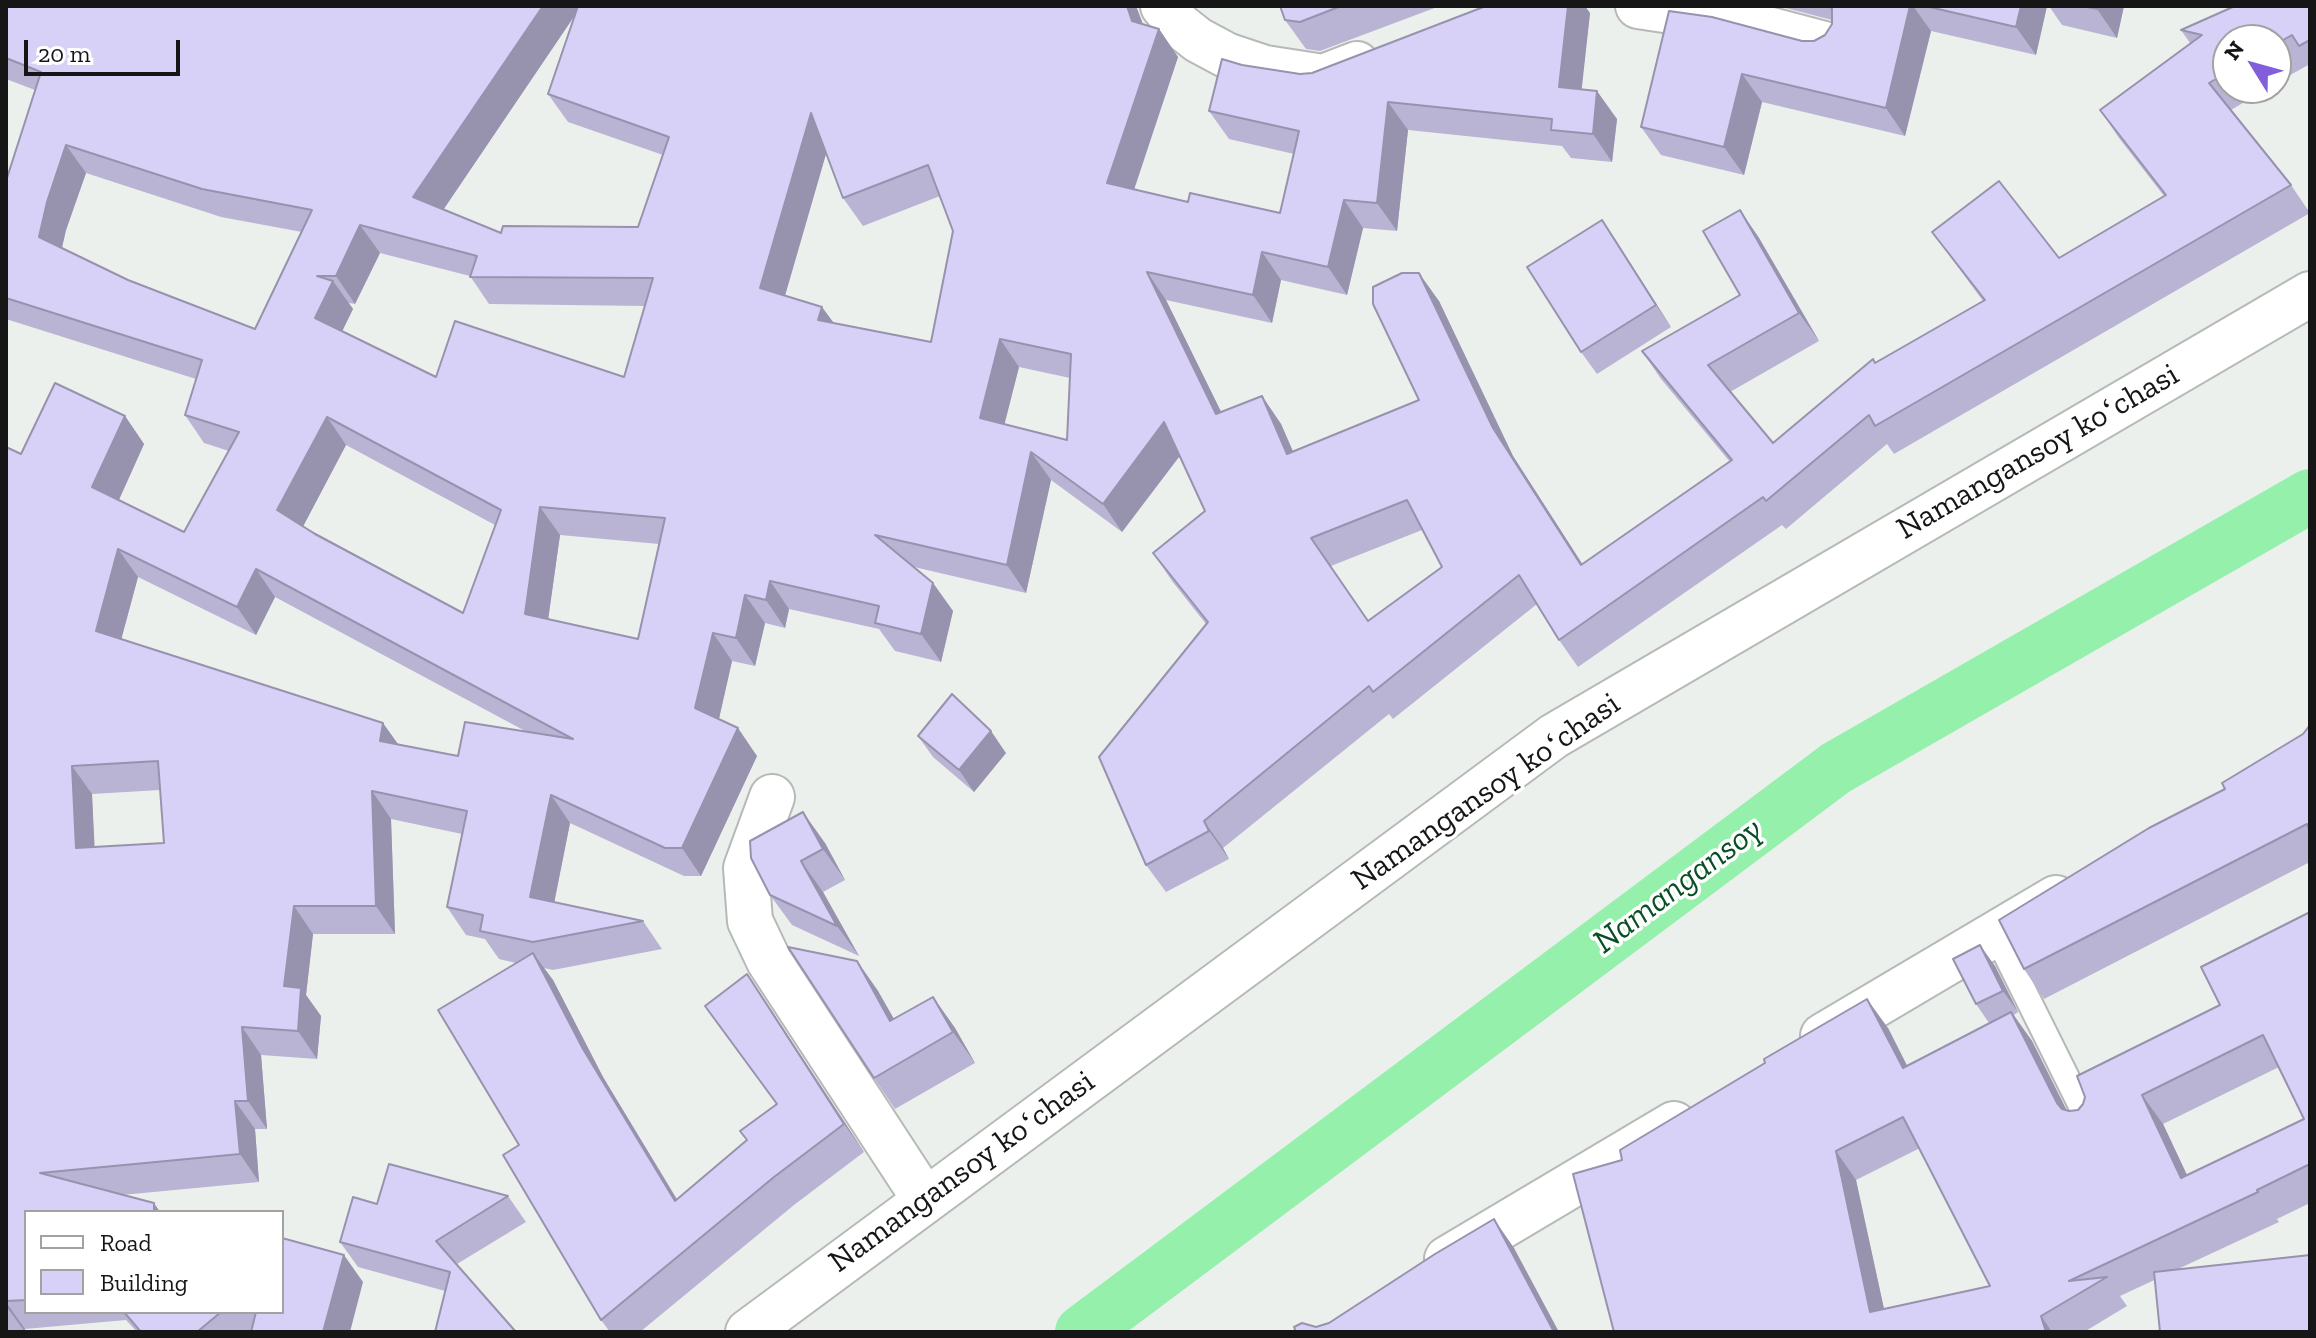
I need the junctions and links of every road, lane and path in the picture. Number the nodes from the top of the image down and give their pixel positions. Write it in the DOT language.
graph roads {
  1 [pos="1163,6"];
  2 [pos="1638,6"];
  3 [pos="1740,14"];
  4 [pos="1828,45"];
  5 [pos="1394,50"];
  6 [pos="2310,294"];
  7 [pos="772,797"];
  8 [pos="2087,879"];
  9 [pos="1996,935"];
  10 [pos="1789,1056"];
  11 [pos="1707,1104"];
  12 [pos="2091,1126"];
  13 [pos="925,1200"];
  14 [pos="1416,1279"];
  15 [pos="748,1332"];
  1 -- 5 [label="street"];
  2 -- 3 [label="street"];
  3 -- 4 [label="street"];
  6 -- 13 [label="street, Namangansoy koʻchasi"];
  7 -- 13 [label="street"];
  8 -- 9 [label="street"];
  9 -- 10 [label="street"];
  9 -- 12 [label="lane"];
  11 -- 14 [label="street"];
  13 -- 15 [label="street, Namangansoy koʻchasi"];
}
